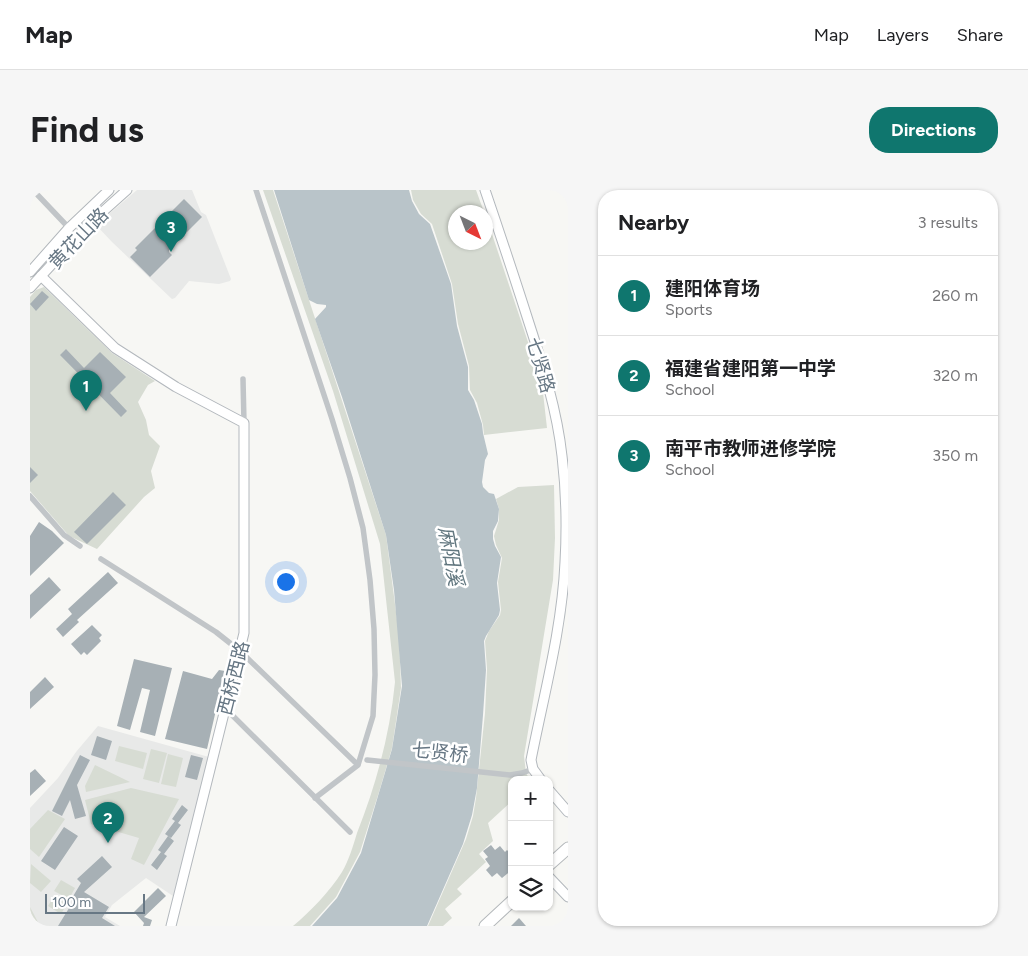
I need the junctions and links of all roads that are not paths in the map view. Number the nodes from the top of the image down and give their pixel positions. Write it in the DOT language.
graph roads {
  1 [pos="33,190"];
  2 [pos="109,190"];
  3 [pos="127,190"];
  4 [pos="256,190"];
  5 [pos="485,190"];
  6 [pos="69,228"];
  7 [pos="30,272"];
  8 [pos="41,276"];
  9 [pos="30,288"];
  10 [pos="243,379"];
  11 [pos="244,423"];
  12 [pos="30,496"];
  13 [pos="80,546"];
  14 [pos="102,559"];
  15 [pos="240,651"];
  16 [pos="226,709"];
  17 [pos="367,760"];
  18 [pos="358,766"];
  19 [pos="533,769"];
  20 [pos="538,776"];
  21 [pos="553,795"];
  22 [pos="316,798"];
  23 [pos="568,812"];
  24 [pos="350,832"];
  25 [pos="568,848"];
  26 [pos="568,857"];
  27 [pos="553,861"];
  28 [pos="553,872"];
  29 [pos="553,880"];
  30 [pos="568,897"];
  31 [pos="508,905"];
  32 [pos="512,911"];
  33 [pos="171,926"];
  34 [pos="485,926"];
  35 [pos="496,926"];
  1 -- 6 [label="street"];
  2 -- 6 [label="main road, 黄花山路"];
  3 -- 8 [label="main road, 黄花山路"];
  4 -- 18 [label="street"];
  5 -- 19 [label="main road, 七贤路"];
  6 -- 7 [label="main road, 黄花山路"];
  8 -- 9 [label="main road, 黄花山路"];
  8 -- 11 [label="main road"];
  10 -- 11 [label="street"];
  11 -- 15 [label="main road, 西桥西路"];
  12 -- 13 [label="street"];
  14 -- 15 [label="street"];
  15 -- 16 [label="main road, 西桥西路"];
  15 -- 18 [label="street"];
  16 -- 22 [label="street"];
  16 -- 33 [label="main road, 西桥西路"];
  17 -- 19 [label="street, 七贤桥"];
  18 -- 22 [label="street"];
  19 -- 20 [label="main road"];
  21 -- 23 [label="main road"];
  22 -- 24 [label="street"];
  25 -- 27 [label="highway"];
  26 -- 28 [label="highway"];
  29 -- 30 [label="main road"];
  31 -- 34 [label="highway"];
  32 -- 35 [label="highway"];
}
